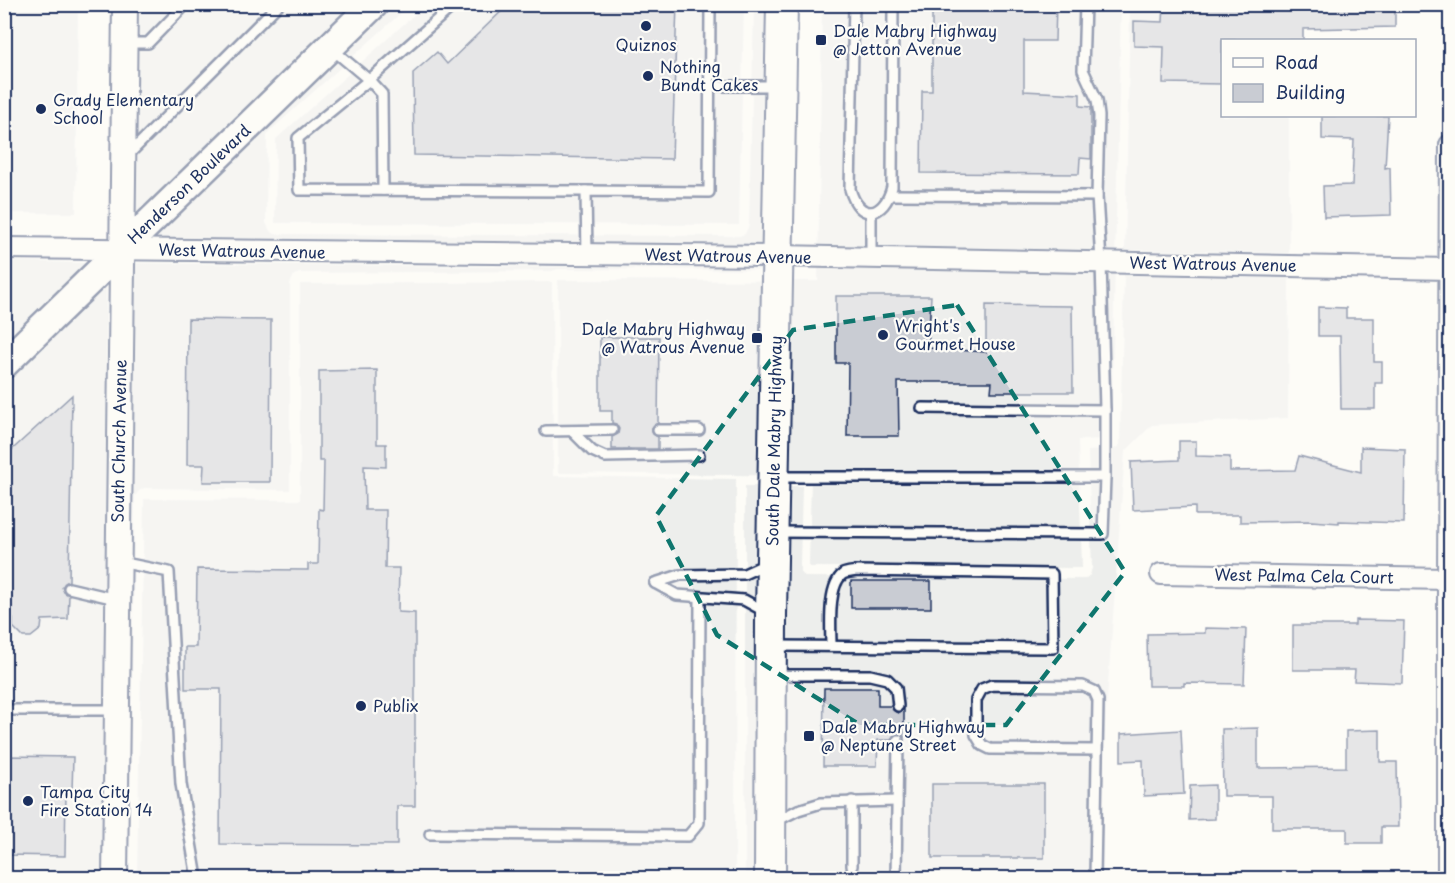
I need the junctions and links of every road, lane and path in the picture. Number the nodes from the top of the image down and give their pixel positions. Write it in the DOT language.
graph roads {
  1 [pos="125,4"];
  2 [pos="186,4"];
  3 [pos="279,4"];
  4 [pos="374,4"];
  5 [pos="455,4"];
  6 [pos="710,4"];
  7 [pos="782,4"];
  8 [pos="854,4"];
  9 [pos="892,4"];
  10 [pos="1084,4"];
  11 [pos="124,43"];
  12 [pos="330,47"];
  13 [pos="369,80"];
  14 [pos="710,86"];
  15 [pos="780,86"];
  16 [pos="1450,145"];
  17 [pos="123,160"];
  18 [pos="383,190"];
  19 [pos="586,191"];
  20 [pos="890,195"];
  21 [pos="1097,196"];
  22 [pos="871,212"];
  23 [pos="4,248"];
  24 [pos="122,250"];
  25 [pos="587,255"];
  26 [pos="778,256"];
  27 [pos="871,258"];
  28 [pos="1101,262"];
  29 [pos="1450,269"];
  30 [pos="4,364"];
  31 [pos="921,408"];
  32 [pos="1105,410"];
  33 [pos="612,430"];
  34 [pos="658,430"];
  35 [pos="699,430"];
  36 [pos="546,431"];
  37 [pos="572,431"];
  38 [pos="699,455"];
  39 [pos="774,477"];
  40 [pos="1105,477"];
  41 [pos="772,546"];
  42 [pos="118,562"];
  43 [pos="1161,574"];
  44 [pos="1448,579"];
  45 [pos="69,588"];
  46 [pos="700,597"];
  47 [pos="119,600"];
  48 [pos="771,615"];
  49 [pos="771,645"];
  50 [pos="831,646"];
  51 [pos="771,675"];
  52 [pos="898,706"];
  53 [pos="4,710"];
  54 [pos="117,710"];
  55 [pos="898,740"];
  56 [pos="1097,750"];
  57 [pos="852,801"];
  58 [pos="897,801"];
  59 [pos="770,824"];
  60 [pos="430,834"];
  61 [pos="852,866"];
  62 [pos="116,879"];
  63 [pos="197,879"];
  64 [pos="770,879"];
  65 [pos="896,879"];
  66 [pos="1095,879"];
  67 [pos="1448,879"];
  1 -- 11 [label="street, South Church Avenue"];
  2 -- 11 [label="lane"];
  3 -- 17 [label="lane"];
  4 -- 12 [label="main road, Henderson Boulevard"];
  5 -- 13 [label="lane"];
  6 -- 14 [label="lane"];
  7 -- 15 [label="main road, South Dale Mabry Highway"];
  8 -- 22 [label="lane"];
  9 -- 20 [label="lane"];
  10 -- 21 [label="lane"];
  11 -- 17 [label="street, South Church Avenue"];
  12 -- 13 [label="lane"];
  12 -- 24 [label="main road, Henderson Boulevard"];
  13 -- 18 [label="lane"];
  13 -- 18 [label="lane"];
  14 -- 15 [label="lane"];
  14 -- 19 [label="lane"];
  15 -- 26 [label="main road, South Dale Mabry Highway"];
  16 -- 29 [label="street"];
  17 -- 24 [label="street, South Church Avenue"];
  18 -- 19 [label="lane"];
  19 -- 25 [label="lane"];
  20 -- 21 [label="lane"];
  20 -- 22 [label="lane"];
  21 -- 28 [label="lane"];
  22 -- 27 [label="lane"];
  23 -- 24 [label="street, West Watrous Avenue"];
  24 -- 25 [label="street, West Watrous Avenue"];
  24 -- 30 [label="main road, Henderson Boulevard"];
  24 -- 42 [label="street, South Church Avenue"];
  25 -- 26 [label="street, West Watrous Avenue"];
  26 -- 27 [label="street, West Watrous Avenue"];
  26 -- 39 [label="main road, South Dale Mabry Highway"];
  27 -- 28 [label="street, West Watrous Avenue"];
  28 -- 29 [label="street, West Watrous Avenue"];
  28 -- 32 [label="lane"];
  29 -- 44 [label="street"];
  31 -- 32 [label="lane"];
  32 -- 40 [label="lane"];
  33 -- 37 [label="lane"];
  34 -- 35 [label="lane"];
  36 -- 37 [label="lane"];
  37 -- 38 [label="lane"];
  39 -- 40 [label="lane"];
  39 -- 41 [label="main road, South Dale Mabry Highway"];
  40 -- 41 [label="lane"];
  41 -- 46 [label="lane"];
  41 -- 48 [label="main road, South Dale Mabry Highway"];
  42 -- 47 [label="street, South Church Avenue"];
  42 -- 63 [label="lane"];
  43 -- 44 [label="street, West Palma Cela Court"];
  44 -- 67 [label="street"];
  45 -- 47 [label="lane"];
  46 -- 48 [label="lane"];
  46 -- 60 [label="lane"];
  47 -- 54 [label="street, South Church Avenue"];
  48 -- 49 [label="main road, South Dale Mabry Highway"];
  49 -- 50 [label="lane"];
  49 -- 51 [label="main road, South Dale Mabry Highway"];
  50 -- 50 [label="lane"];
  51 -- 52 [label="lane"];
  51 -- 59 [label="main road, South Dale Mabry Highway"];
  53 -- 54 [label="lane"];
  54 -- 62 [label="street, South Church Avenue"];
  55 -- 58 [label="lane"];
  56 -- 56 [label="lane"];
  56 -- 66 [label="lane"];
  57 -- 58 [label="lane"];
  57 -- 59 [label="lane"];
  57 -- 61 [label="lane"];
  58 -- 65 [label="lane"];
  59 -- 64 [label="main road, South Dale Mabry Highway"];
}
